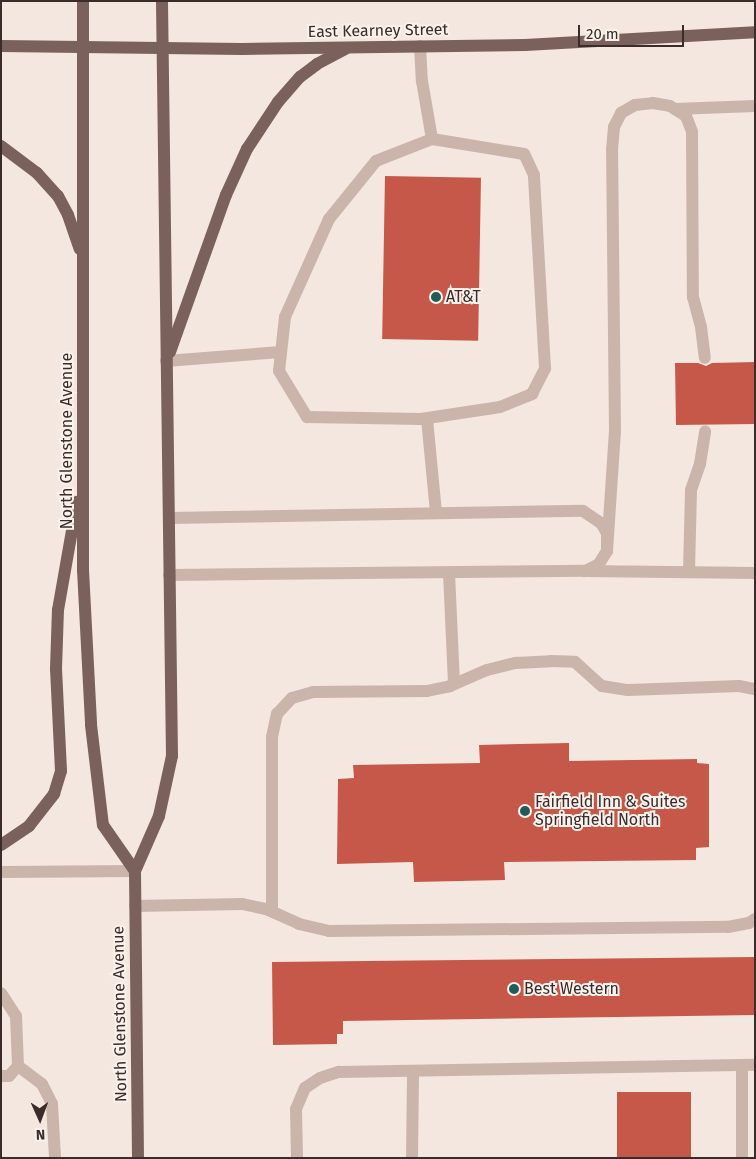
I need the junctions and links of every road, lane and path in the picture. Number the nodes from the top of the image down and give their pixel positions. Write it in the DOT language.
graph roads {
  1 [pos="83,1"];
  2 [pos="162,1"];
  3 [pos="755,32"];
  4 [pos="1,46"];
  5 [pos="420,46"];
  6 [pos="84,48"];
  7 [pos="162,48"];
  8 [pos="347,48"];
  9 [pos="755,106"];
  10 [pos="674,108"];
  11 [pos="432,139"];
  12 [pos="1,146"];
  13 [pos="84,258"];
  14 [pos="281,352"];
  15 [pos="705,358"];
  16 [pos="166,361"];
  17 [pos="427,418"];
  18 [pos="705,431"];
  19 [pos="83,473"];
  20 [pos="436,513"];
  21 [pos="169,518"];
  22 [pos="607,551"];
  23 [pos="585,571"];
  24 [pos="449,572"];
  25 [pos="689,572"];
  26 [pos="755,573"];
  27 [pos="170,575"];
  28 [pos="454,684"];
  29 [pos="755,689"];
  30 [pos="1,845"];
  31 [pos="135,871"];
  32 [pos="1,872"];
  33 [pos="135,906"];
  34 [pos="272,911"];
  35 [pos="755,919"];
  36 [pos="1,993"];
  37 [pos="18,1066"];
  38 [pos="748,1066"];
  39 [pos="413,1071"];
  40 [pos="1,1076"];
  41 [pos="55,1158"];
  42 [pos="138,1158"];
  43 [pos="297,1158"];
  44 [pos="412,1158"];
  45 [pos="742,1158"];
  1 -- 6 [label="main road, North Glenstone Avenue"];
  2 -- 7 [label="main road, North Glenstone Avenue"];
  3 -- 5 [label="main road, East Kearney Street"];
  4 -- 6 [label="main road, East Kearney Street"];
  5 -- 8 [label="main road, East Kearney Street"];
  5 -- 11 [label="lane"];
  6 -- 7 [label="main road, East Kearney Street"];
  6 -- 13 [label="main road, North Glenstone Avenue"];
  7 -- 8 [label="main road, East Kearney Street"];
  7 -- 16 [label="main road, North Glenstone Avenue"];
  8 -- 16 [label="main road"];
  9 -- 10 [label="lane"];
  10 -- 15 [label="lane"];
  10 -- 22 [label="lane"];
  11 -- 14 [label="lane"];
  11 -- 17 [label="lane"];
  12 -- 13 [label="main road"];
  13 -- 19 [label="main road, North Glenstone Avenue"];
  14 -- 16 [label="lane"];
  14 -- 17 [label="lane"];
  16 -- 21 [label="main road, North Glenstone Avenue"];
  17 -- 20 [label="lane"];
  18 -- 25 [label="lane"];
  19 -- 30 [label="main road"];
  19 -- 31 [label="main road, North Glenstone Avenue"];
  20 -- 21 [label="lane"];
  20 -- 22 [label="lane"];
  21 -- 27 [label="main road, North Glenstone Avenue"];
  22 -- 23 [label="lane"];
  23 -- 24 [label="lane"];
  23 -- 25 [label="lane"];
  24 -- 27 [label="lane"];
  24 -- 28 [label="lane"];
  25 -- 26 [label="lane"];
  27 -- 31 [label="main road, North Glenstone Avenue"];
  28 -- 29 [label="lane"];
  28 -- 34 [label="lane"];
  31 -- 32 [label="lane"];
  31 -- 33 [label="main road, North Glenstone Avenue"];
  33 -- 34 [label="lane"];
  33 -- 42 [label="main road, North Glenstone Avenue"];
  34 -- 35 [label="lane"];
  36 -- 37 [label="lane"];
  37 -- 40 [label="lane"];
  37 -- 41 [label="lane"];
  38 -- 39 [label="lane"];
  38 -- 45 [label="lane"];
  39 -- 43 [label="lane"];
  39 -- 44 [label="lane"];
}
